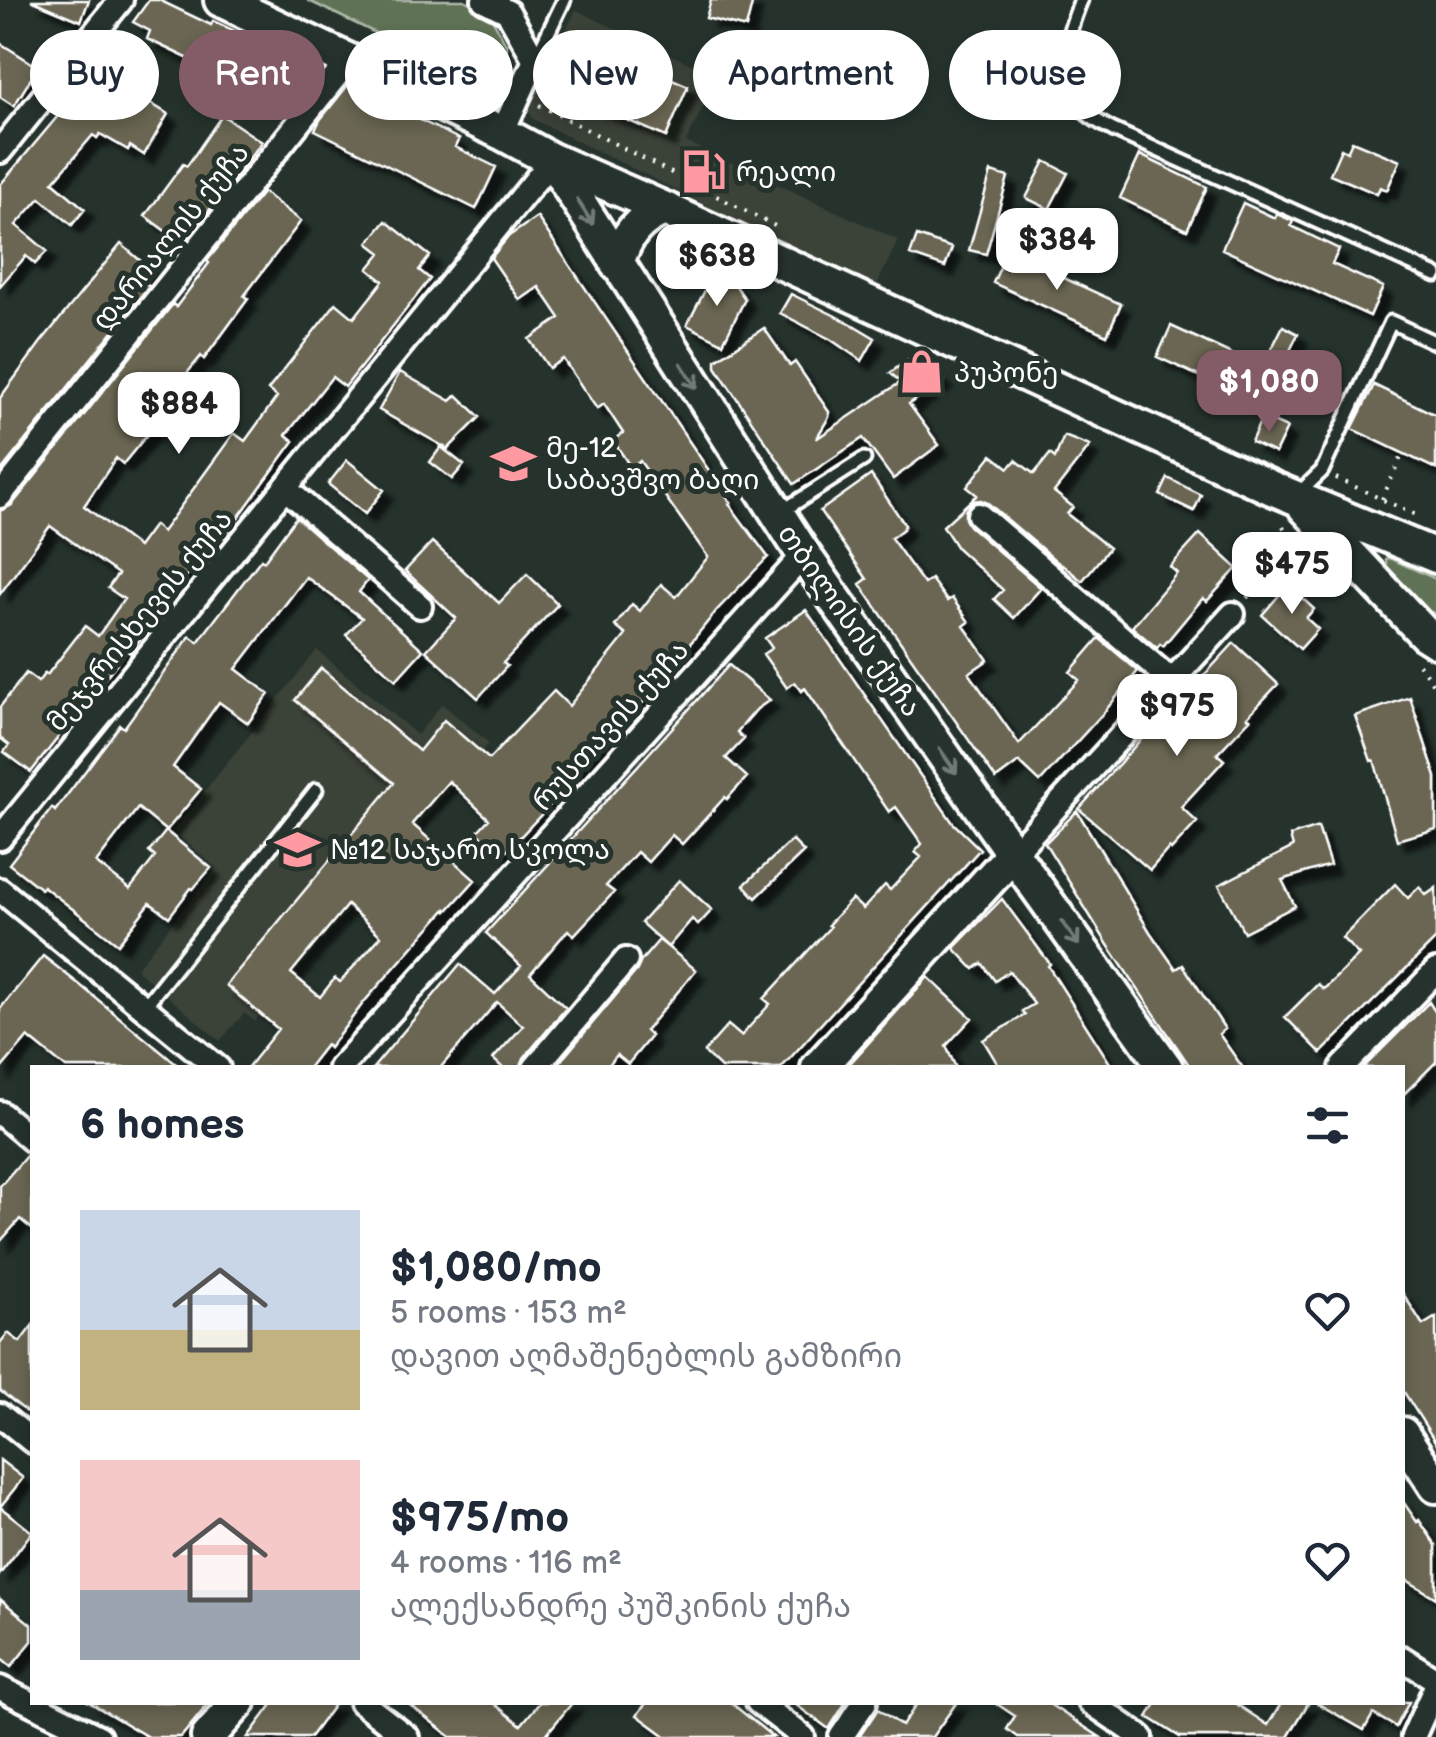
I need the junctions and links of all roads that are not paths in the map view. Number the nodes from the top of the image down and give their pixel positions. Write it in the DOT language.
graph roads {
  1 [pos="121,0"];
  2 [pos="221,0"];
  3 [pos="484,0"];
  4 [pos="564,0"];
  5 [pos="1081,0"];
  6 [pos="550,30"];
  7 [pos="533,56"];
  8 [pos="345,59"];
  9 [pos="345,64"];
  10 [pos="533,64"];
  11 [pos="475,120"];
  12 [pos="502,133"];
  13 [pos="0,151"];
  14 [pos="552,160"];
  15 [pos="665,209"];
  16 [pos="617,264"];
  17 [pos="1436,275"];
  18 [pos="1436,344"];
  19 [pos="864,459"];
  20 [pos="285,488"];
  21 [pos="0,496"];
  22 [pos="1288,509"];
  23 [pos="778,514"];
  24 [pos="979,515"];
  25 [pos="1420,538"];
  26 [pos="804,556"];
  27 [pos="1381,588"];
  28 [pos="420,606"];
  29 [pos="1233,614"];
  30 [pos="1433,640"];
  31 [pos="1172,681"];
  32 [pos="316,790"];
  33 [pos="0,838"];
  34 [pos="1013,854"];
  35 [pos="0,890"];
  36 [pos="626,960"];
  37 [pos="1436,971"];
  38 [pos="144,1008"];
  39 [pos="214,1065"];
  40 [pos="343,1065"];
  41 [pos="538,1065"];
  42 [pos="821,1065"];
  43 [pos="1164,1065"];
  44 [pos="1345,1065"];
  45 [pos="0,1113"];
  46 [pos="30,1138"];
  47 [pos="0,1416"];
  48 [pos="1405,1439"];
  49 [pos="30,1440"];
  50 [pos="1436,1486"];
  51 [pos="1405,1660"];
  52 [pos="1436,1683"];
  53 [pos="0,1688"];
  54 [pos="30,1703"];
  55 [pos="34,1705"];
  56 [pos="235,1705"];
  57 [pos="364,1705"];
  58 [pos="762,1705"];
  59 [pos="863,1705"];
  60 [pos="1094,1705"];
  61 [pos="396,1734"];
  62 [pos="98,1737"];
  63 [pos="208,1737"];
  64 [pos="803,1737"];
  65 [pos="841,1737"];
  66 [pos="1141,1737"];
  67 [pos="1413,1737"];
  1 -- 13 [label="street"];
  2 -- 8 [label="main road"];
  3 -- 7 [label="street"];
  4 -- 6 [label="lane"];
  5 -- 17 [label="lane"];
  9 -- 21 [label="street, დარიალის ქუჩა"];
  10 -- 12 [label="street"];
  11 -- 12 [label="main road"];
  12 -- 14 [label="main road"];
  14 -- 15 [label="main road"];
  14 -- 16 [label="main road, თბილისის ქუჩა, one-way"];
  14 -- 20 [label="street, მეჯვრისხევის ქუჩა"];
  15 -- 16 [label="main road"];
  15 -- 22 [label="main road"];
  16 -- 23 [label="main road, თბილისის ქუჩა, one-way"];
  18 -- 22 [label="lane"];
  19 -- 23 [label="lane"];
  20 -- 28 [label="street"];
  20 -- 33 [label="street, მეჯვრისხევის ქუჩა"];
  22 -- 25 [label="main road"];
  22 -- 27 [label="main road"];
  23 -- 26 [label="main road, თბილისის ქუჩა"];
  24 -- 31 [label="street"];
  25 -- 27 [label="main road"];
  26 -- 34 [label="main road, თბილისის ქუჩა, one-way"];
  26 -- 40 [label="street, რუსთავის ქუჩა"];
  27 -- 30 [label="main road"];
  29 -- 31 [label="street"];
  31 -- 34 [label="street"];
  32 -- 38 [label="lane"];
  34 -- 42 [label="main road"];
  34 -- 43 [label="main road, თბილისის ქუჩა, one-way"];
  35 -- 38 [label="street"];
  36 -- 41 [label="street"];
  37 -- 44 [label="street"];
  38 -- 39 [label="street"];
  45 -- 46 [label="street"];
  47 -- 49 [label="street"];
  48 -- 50 [label="main road"];
  51 -- 52 [label="street"];
  52 -- 67 [label="street"];
  53 -- 54 [label="street"];
  55 -- 62 [label="street"];
  56 -- 63 [label="main road"];
  57 -- 61 [label="street"];
  58 -- 64 [label="street"];
  59 -- 65 [label="street"];
  60 -- 66 [label="street"];
}
